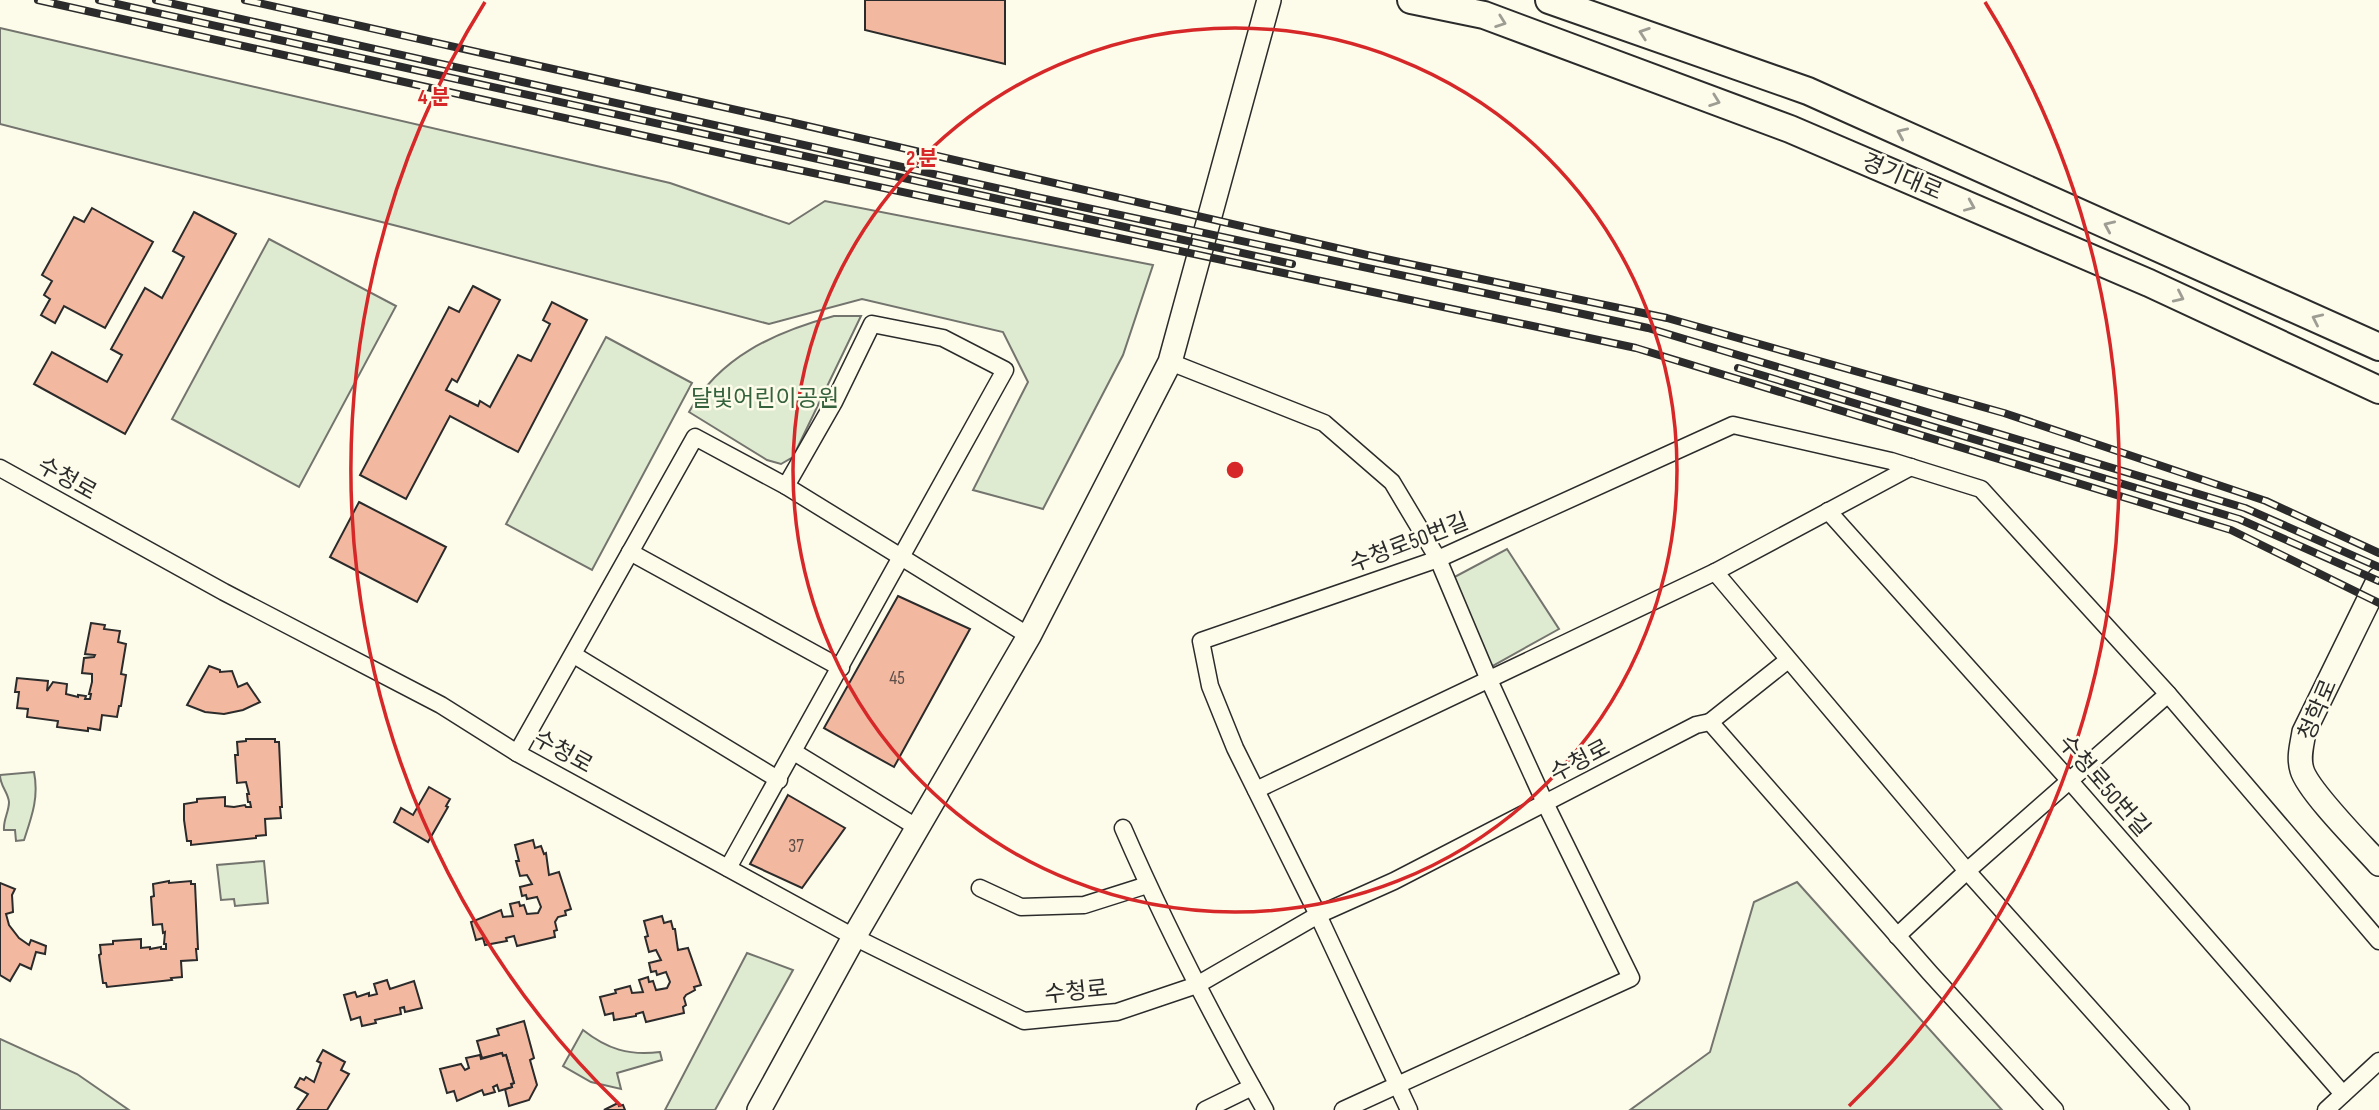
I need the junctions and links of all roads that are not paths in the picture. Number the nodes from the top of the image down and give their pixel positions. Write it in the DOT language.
graph roads {
  1 [pos="1269,0"];
  2 [pos="1411,0"];
  3 [pos="1549,0"];
  4 [pos="2379,347"];
  5 [pos="1170,362"];
  6 [pos="2379,390"];
  7 [pos="1910,467"];
  8 [pos="0,468"];
  9 [pos="786,486"];
  10 [pos="1828,511"];
  11 [pos="630,552"];
  12 [pos="902,558"];
  13 [pos="1438,559"];
  14 [pos="1715,572"];
  15 [pos="2379,579"];
  16 [pos="1029,636"];
  17 [pos="573,655"];
  18 [pos="1788,660"];
  19 [pos="841,668"];
  20 [pos="1489,680"];
  21 [pos="2168,694"];
  22 [pos="1710,722"];
  23 [pos="794,752"];
  24 [pos="517,753"];
  25 [pos="779,780"];
  26 [pos="2069,780"];
  27 [pos="1256,790"];
  28 [pos="1546,805"];
  29 [pos="918,828"];
  30 [pos="1123,828"];
  31 [pos="2379,864"];
  32 [pos="728,868"];
  33 [pos="1967,871"];
  34 [pos="1147,885"];
  35 [pos="980,888"];
  36 [pos="1318,915"];
  37 [pos="1897,936"];
  38 [pos="854,937"];
  39 [pos="2379,941"];
  40 [pos="1197,985"];
  41 [pos="2379,1061"];
  42 [pos="1396,1085"];
  43 [pos="1252,1087"];
  44 [pos="2343,1094"];
  45 [pos="759,1110"];
  46 [pos="1205,1110"];
  47 [pos="1265,1110"];
  48 [pos="1343,1110"];
  49 [pos="1409,1110"];
  50 [pos="2055,1110"];
  51 [pos="2181,1110"];
  52 [pos="2326,1110"];
  1 -- 5 [label="street"];
  2 -- 6 [label="main road, 경기대로, one-way"];
  4 -- 3 [label="main road, 경기대로, one-way"];
  5 -- 13 [label="street"];
  5 -- 16 [label="street"];
  7 -- 10 [label="street"];
  7 -- 13 [label="street, 수청로50번길"];
  7 -- 21 [label="street, 수청로50번길"];
  8 -- 24 [label="street, 수청로"];
  9 -- 11 [label="street"];
  9 -- 12 [label="street"];
  9 -- 12 [label="street"];
  10 -- 14 [label="street"];
  10 -- 26 [label="street, 수청로50번길"];
  11 -- 17 [label="street"];
  11 -- 19 [label="street"];
  12 -- 16 [label="street"];
  12 -- 19 [label="street"];
  13 -- 20 [label="street"];
  13 -- 27 [label="street, 수청로50번길"];
  14 -- 18 [label="street"];
  14 -- 20 [label="street"];
  15 -- 31 [label="street, 청학로"];
  16 -- 29 [label="street"];
  17 -- 24 [label="street"];
  17 -- 25 [label="street"];
  18 -- 22 [label="street, 수청로"];
  18 -- 33 [label="street"];
  19 -- 23 [label="street"];
  20 -- 27 [label="street"];
  20 -- 28 [label="street"];
  21 -- 26 [label="street"];
  21 -- 39 [label="street, 수청로50번길"];
  22 -- 28 [label="street, 수청로"];
  22 -- 37 [label="street"];
  23 -- 25 [label="street"];
  23 -- 29 [label="street"];
  24 -- 32 [label="street, 수청로"];
  25 -- 32 [label="street"];
  26 -- 33 [label="street"];
  26 -- 44 [label="street, 수청로50번길"];
  27 -- 36 [label="street, 수청로50번길"];
  28 -- 36 [label="street, 수청로"];
  28 -- 42 [label="street"];
  29 -- 38 [label="street"];
  30 -- 34 [label="street"];
  32 -- 38 [label="street, 수청로"];
  33 -- 37 [label="street"];
  33 -- 51 [label="street"];
  34 -- 35 [label="street"];
  34 -- 40 [label="street"];
  36 -- 40 [label="street, 수청로"];
  36 -- 42 [label="street, 수청로50번길"];
  37 -- 50 [label="street"];
  38 -- 40 [label="street, 수청로"];
  38 -- 45 [label="street"];
  40 -- 43 [label="street"];
  41 -- 44 [label="street"];
  42 -- 48 [label="street"];
  42 -- 49 [label="street, 수청로50번길"];
  43 -- 46 [label="street"];
  43 -- 47 [label="street"];
  44 -- 52 [label="street"];
}
